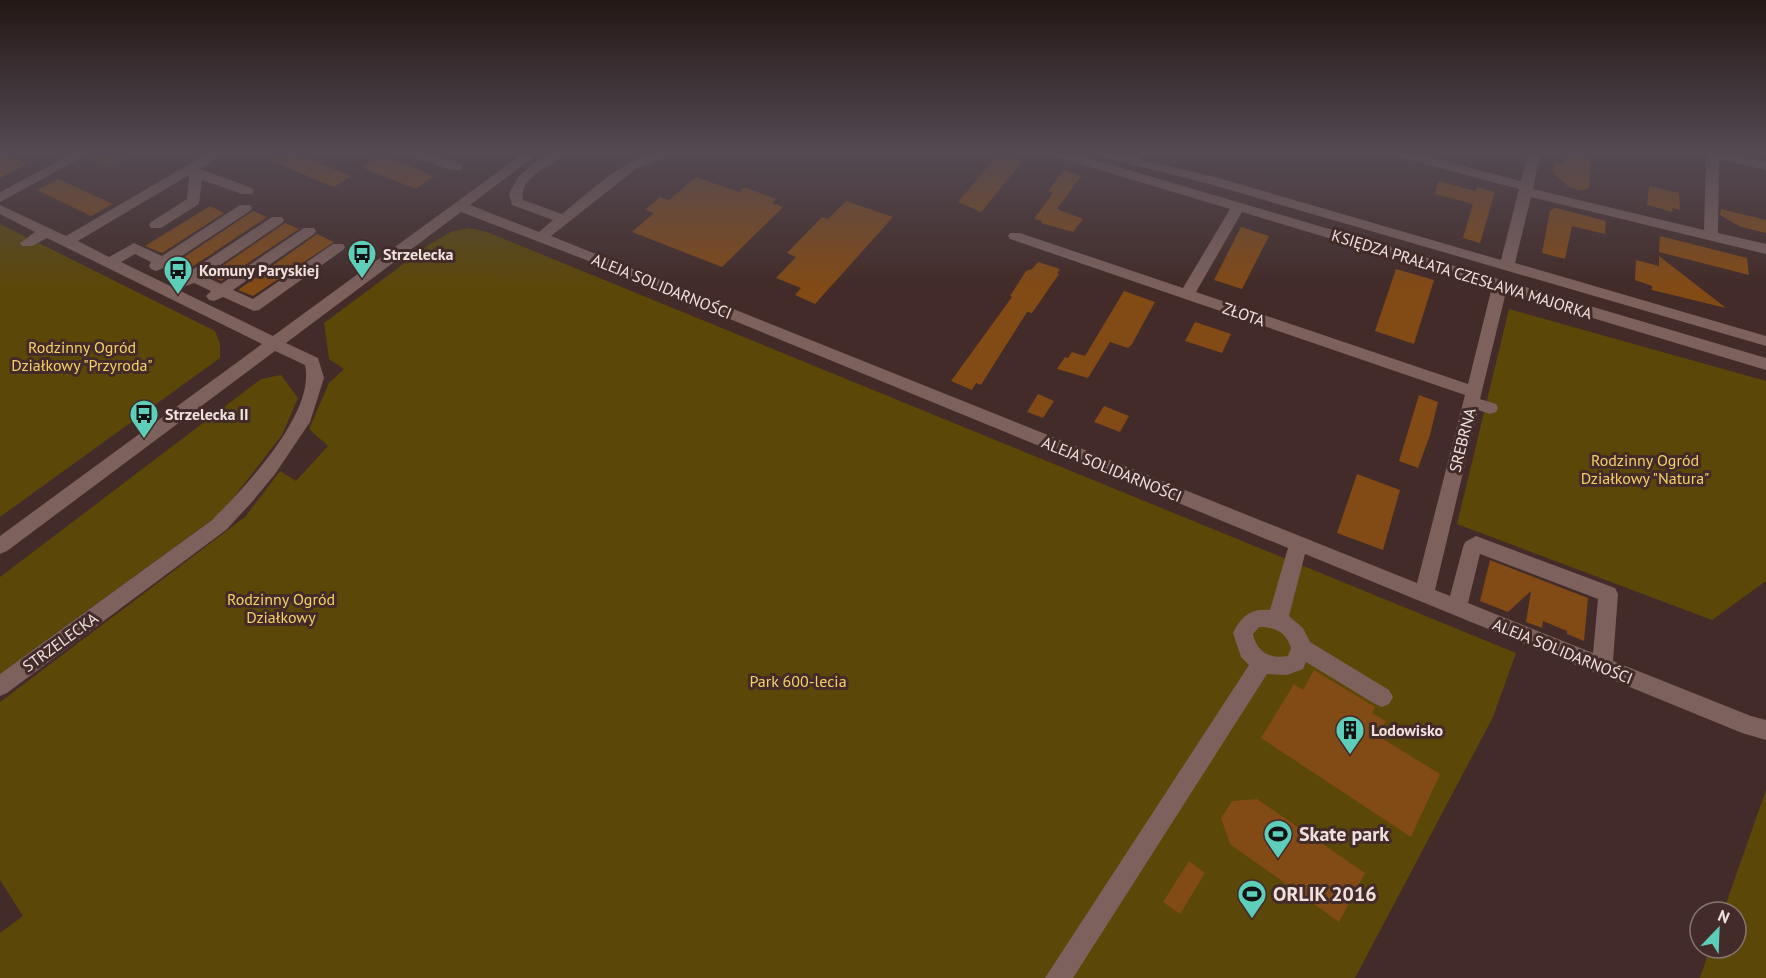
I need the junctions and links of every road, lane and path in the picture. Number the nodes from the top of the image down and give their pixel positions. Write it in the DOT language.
graph roads {
  1 [pos="145,198"];
  2 [pos="194,198"];
  3 [pos="470,198"];
  4 [pos="516,198"];
  5 [pos="590,198"];
  6 [pos="1207,198"];
  7 [pos="1227,198"];
  8 [pos="1255,198"];
  9 [pos="1271,198"];
  10 [pos="1524,198"];
  11 [pos="1560,198"];
  12 [pos="1711,198"];
  13 [pos="459,206"];
  14 [pos="1238,207"];
  15 [pos="245,208"];
  16 [pos="0,209"];
  17 [pos="563,219"];
  18 [pos="276,220"];
  19 [pos="156,225"];
  20 [pos="1349,230"];
  21 [pos="309,231"];
  22 [pos="46,232"];
  23 [pos="1015,236"];
  24 [pos="1711,236"];
  25 [pos="540,238"];
  26 [pos="66,242"];
  27 [pos="27,243"];
  28 [pos="338,247"];
  29 [pos="1766,249"];
  30 [pos="163,262"];
  31 [pos="109,263"];
  32 [pos="1507,267"];
  33 [pos="193,276"];
  34 [pos="139,277"];
  35 [pos="1500,285"];
  36 [pos="222,290"];
  37 [pos="170,292"];
  38 [pos="1187,294"];
  39 [pos="199,306"];
  40 [pos="1766,341"];
  41 [pos="275,343"];
  42 [pos="1766,352"];
  43 [pos="1766,363"];
  44 [pos="1473,397"];
  45 [pos="1490,408"];
  46 [pos="1299,544"];
  47 [pos="0,546"];
  48 [pos="1424,595"];
  49 [pos="1457,609"];
  50 [pos="1278,620"];
  51 [pos="1301,648"];
  52 [pos="1262,663"];
  53 [pos="1602,667"];
  54 [pos="0,686"];
  55 [pos="1382,697"];
  56 [pos="1766,730"];
  57 [pos="1058,978"];
  1 -- 26 [label="street"];
  2 -- 19 [label="street"];
  3 -- 13 [label="street"];
  4 -- 17 [label="street"];
  5 -- 17 [label="street"];
  6 -- 14 [label="street, KSIĘDZA PRAŁATA CZESŁAWA MAJORKA"];
  7 -- 20 [label="street, KSIĘDZA PRAŁATA CZESŁAWA MAJORKA"];
  8 -- 20 [label="street, KSIĘDZA PRAŁATA CZESŁAWA MAJORKA"];
  9 -- 32 [label="street, KSIĘDZA PRAŁATA CZESŁAWA MAJORKA"];
  10 -- 32 [label="street"];
  11 -- 24 [label="street"];
  12 -- 24 [label="street"];
  13 -- 25 [label="street, ALEJA SOLIDARNOŚCI"];
  13 -- 41 [label="street"];
  14 -- 35 [label="street, KSIĘDZA PRAŁATA CZESŁAWA MAJORKA"];
  14 -- 38 [label="street"];
  15 -- 30 [label="street"];
  16 -- 22 [label="street"];
  17 -- 25 [label="street"];
  18 -- 33 [label="street"];
  20 -- 42 [label="street, KSIĘDZA PRAŁATA CZESŁAWA MAJORKA"];
  21 -- 36 [label="street"];
  22 -- 26 [label="street"];
  22 -- 27 [label="street"];
  23 -- 38 [label="street, ZŁOTA"];
  24 -- 29 [label="street"];
  25 -- 46 [label="street, ALEJA SOLIDARNOŚCI"];
  26 -- 31 [label="street"];
  28 -- 36 [label="street"];
  30 -- 31 [label="street"];
  30 -- 33 [label="street"];
  30 -- 34 [label="street"];
  31 -- 34 [label="street"];
  32 -- 40 [label="street, KSIĘDZA PRAŁATA CZESŁAWA MAJORKA"];
  33 -- 36 [label="street"];
  33 -- 37 [label="street"];
  34 -- 37 [label="street"];
  35 -- 43 [label="street, KSIĘDZA PRAŁATA CZESŁAWA MAJORKA"];
  35 -- 44 [label="street, SREBRNA"];
  36 -- 39 [label="street"];
  37 -- 39 [label="street"];
  38 -- 44 [label="street, ZŁOTA"];
  39 -- 41 [label="street"];
  41 -- 47 [label="street"];
  41 -- 54 [label="street, STRZELECKA"];
  44 -- 45 [label="street, ZŁOTA"];
  44 -- 48 [label="street, SREBRNA"];
  46 -- 48 [label="street, ALEJA SOLIDARNOŚCI"];
  46 -- 50 [label="street"];
  48 -- 49 [label="street, ALEJA SOLIDARNOŚCI"];
  49 -- 53 [label="street, ALEJA SOLIDARNOŚCI"];
  49 -- 53 [label="street"];
  50 -- 51 [label="street"];
  50 -- 52 [label="street"];
  51 -- 52 [label="street"];
  51 -- 55 [label="street"];
  52 -- 57 [label="street"];
  53 -- 56 [label="street, ALEJA SOLIDARNOŚCI"];
}
